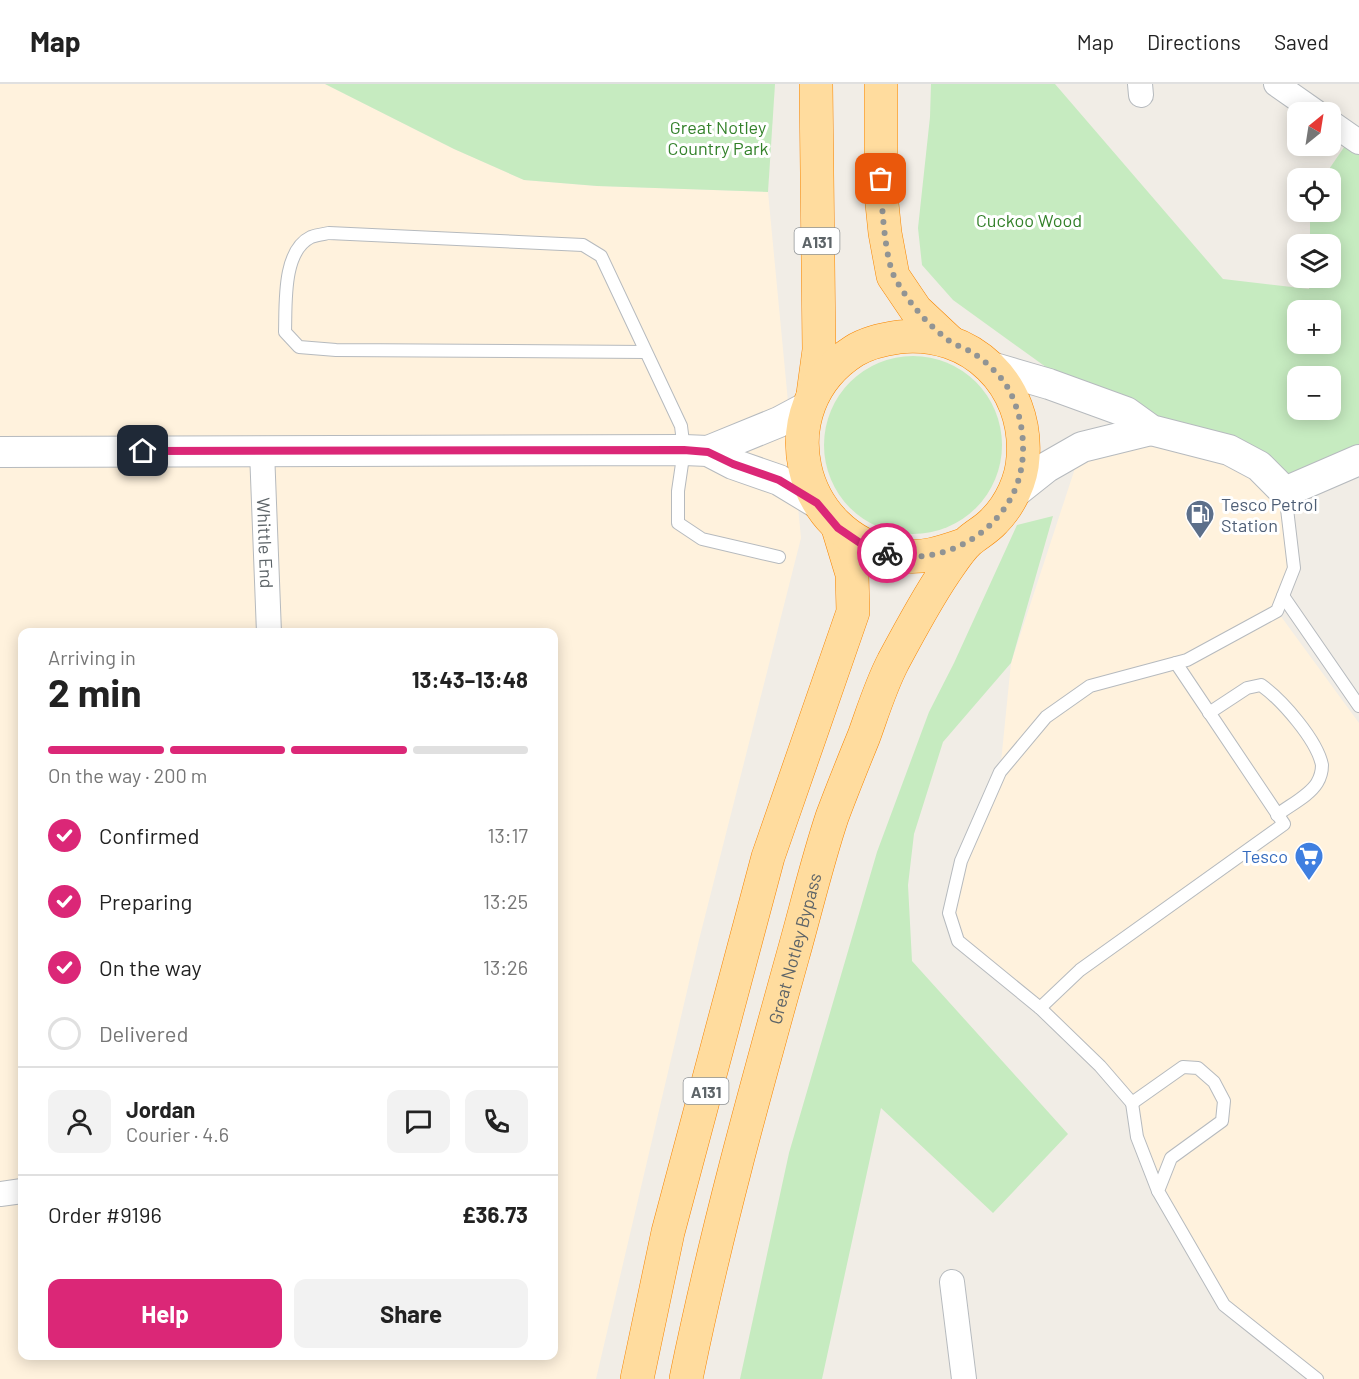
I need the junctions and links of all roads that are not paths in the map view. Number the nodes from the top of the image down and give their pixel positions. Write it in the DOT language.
graph roads {
  1 [pos="816,84"];
  2 [pos="881,84"];
  3 [pos="1276,84"];
  4 [pos="1302,102"];
  5 [pos="1341,130"];
  6 [pos="1359,142"];
  7 [pos="949,341"];
  8 [pos="646,352"];
  9 [pos="991,367"];
  10 [pos="810,402"];
  11 [pos="1151,430"];
  12 [pos="262,450"];
  13 [pos="696,451"];
  14 [pos="0,452"];
  15 [pos="1359,460"];
  16 [pos="1285,492"];
  17 [pos="1014,494"];
  18 [pos="817,503"];
  19 [pos="838,528"];
  20 [pos="966,544"];
  21 [pos="779,557"];
  22 [pos="1283,596"];
  23 [pos="269,628"];
  24 [pos="1176,663"];
  25 [pos="1359,706"];
  26 [pos="1209,713"];
  27 [pos="1278,814"];
  28 [pos="1040,1008"];
  29 [pos="1132,1103"];
  30 [pos="1158,1191"];
  31 [pos="18,1192"];
  32 [pos="0,1194"];
  33 [pos="952,1282"];
  34 [pos="637,1379"];
  35 [pos="687,1379"];
  36 [pos="964,1379"];
  37 [pos="1317,1379"];
  1 -- 10 [label="highway, A131"];
  2 -- 7 [label="highway"];
  3 -- 4 [label="street"];
  5 -- 6 [label="street"];
  7 -- 9 [label="highway"];
  7 -- 10 [label="highway"];
  8 -- 8 [label="lane"];
  8 -- 13 [label="lane"];
  9 -- 11 [label="street"];
  9 -- 17 [label="highway"];
  10 -- 13 [label="street"];
  10 -- 18 [label="highway"];
  11 -- 16 [label="street"];
  11 -- 17 [label="street"];
  12 -- 13 [label="street"];
  12 -- 14 [label="street"];
  12 -- 23 [label="street, Whittle End"];
  13 -- 18 [label="street"];
  13 -- 21 [label="lane"];
  15 -- 16 [label="street"];
  16 -- 22 [label="lane"];
  17 -- 20 [label="highway"];
  18 -- 19 [label="highway"];
  19 -- 20 [label="highway"];
  19 -- 34 [label="highway, A131"];
  20 -- 35 [label="highway, Great Notley Bypass / A131"];
  22 -- 24 [label="lane"];
  22 -- 25 [label="lane"];
  24 -- 26 [label="lane"];
  24 -- 28 [label="lane"];
  26 -- 27 [label="lane"];
  26 -- 27 [label="lane"];
  27 -- 28 [label="lane"];
  28 -- 29 [label="lane"];
  29 -- 30 [label="lane"];
  29 -- 30 [label="lane"];
  30 -- 37 [label="lane"];
  31 -- 32 [label="street"];
  33 -- 36 [label="street"];
}
